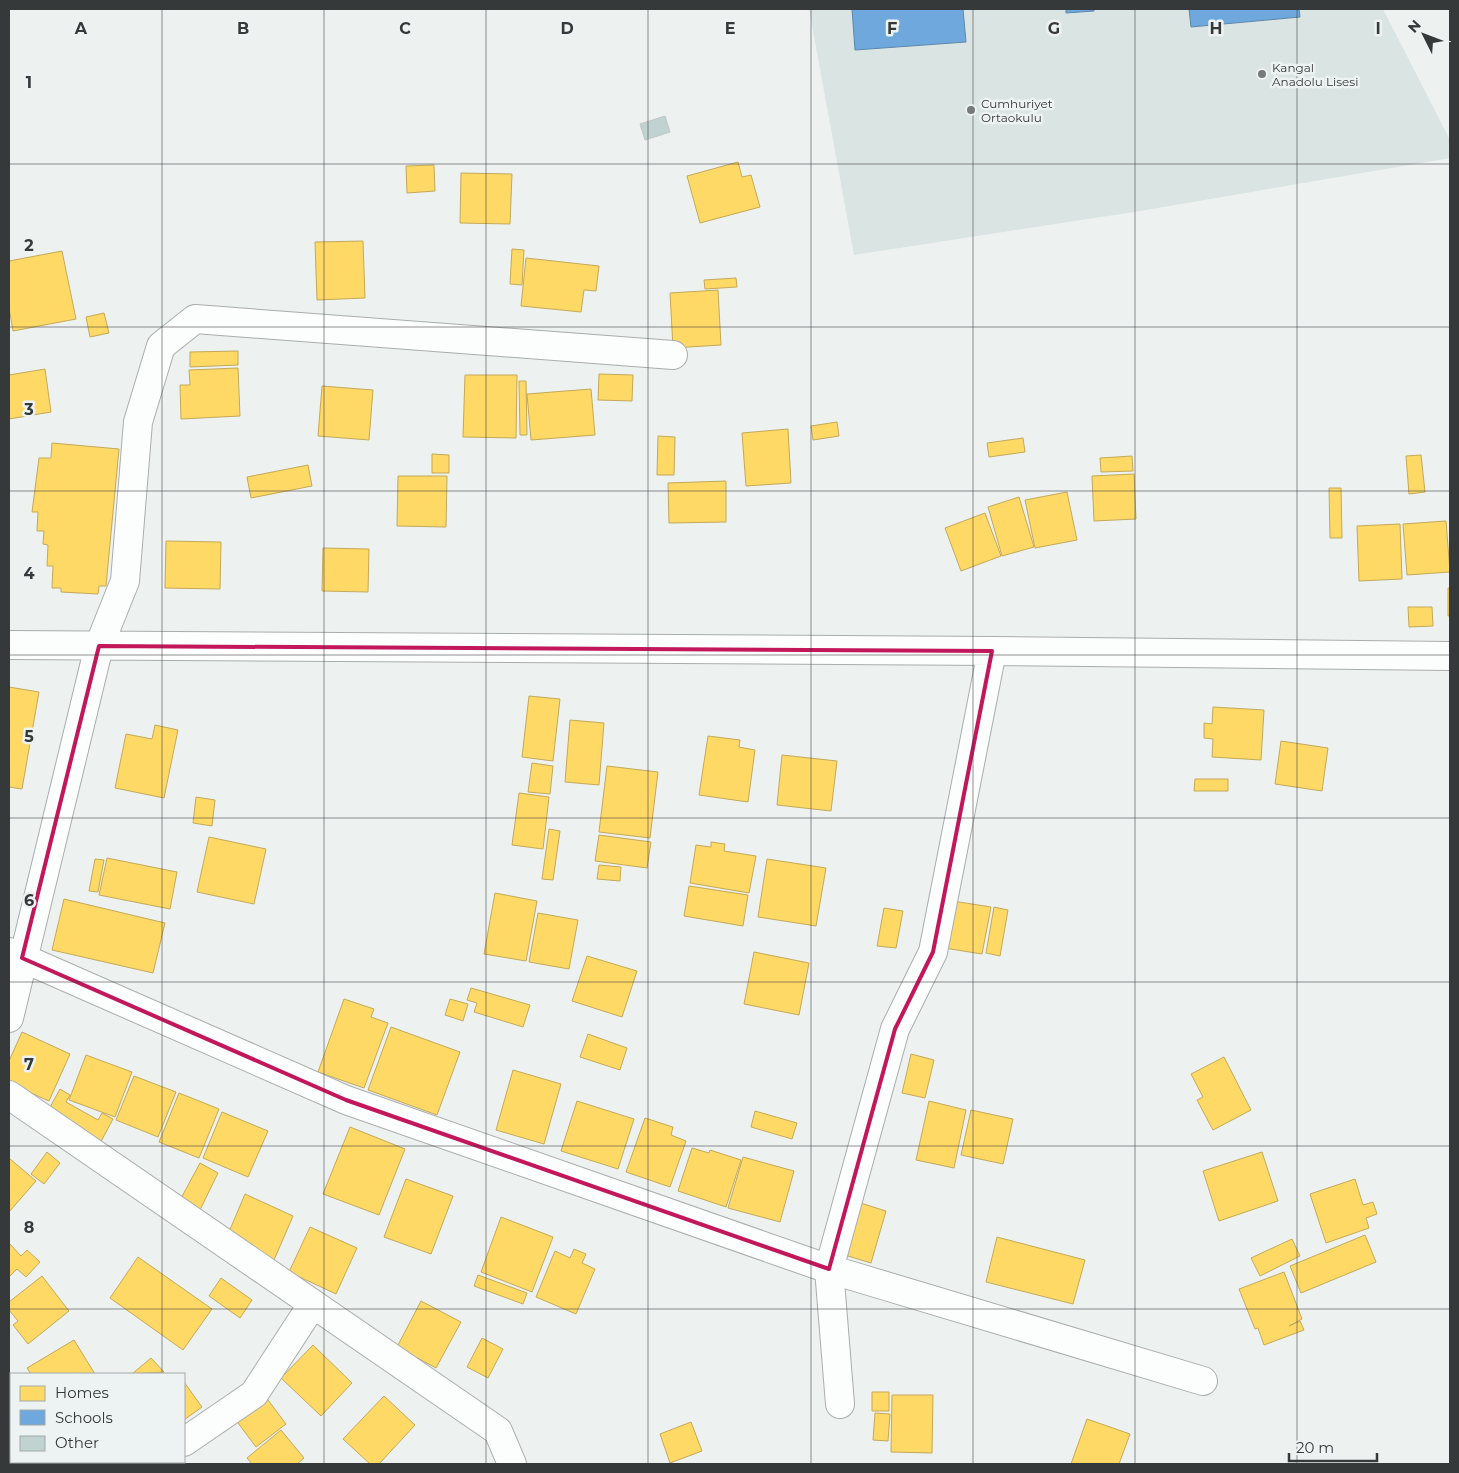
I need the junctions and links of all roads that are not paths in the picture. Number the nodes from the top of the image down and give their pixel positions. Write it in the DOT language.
graph roads {
  1 [pos="673,355"];
  2 [pos="9,645"];
  3 [pos="99,646"];
  4 [pos="992,650"];
  5 [pos="1450,656"];
  6 [pos="15,955"];
  7 [pos="9,1018"];
  8 [pos="9,1095"];
  9 [pos="828,1269"];
  10 [pos="312,1304"];
  11 [pos="1203,1381"];
  12 [pos="840,1404"];
  13 [pos="185,1441"];
  14 [pos="512,1464"];
  1 -- 3 [label="street"];
  2 -- 3 [label="street"];
  3 -- 4 [label="street"];
  3 -- 6 [label="street"];
  4 -- 5 [label="street"];
  4 -- 9 [label="street"];
  6 -- 7 [label="street"];
  6 -- 9 [label="street"];
  8 -- 10 [label="street"];
  9 -- 11 [label="street"];
  9 -- 12 [label="street"];
  10 -- 13 [label="street"];
  10 -- 14 [label="street"];
}
